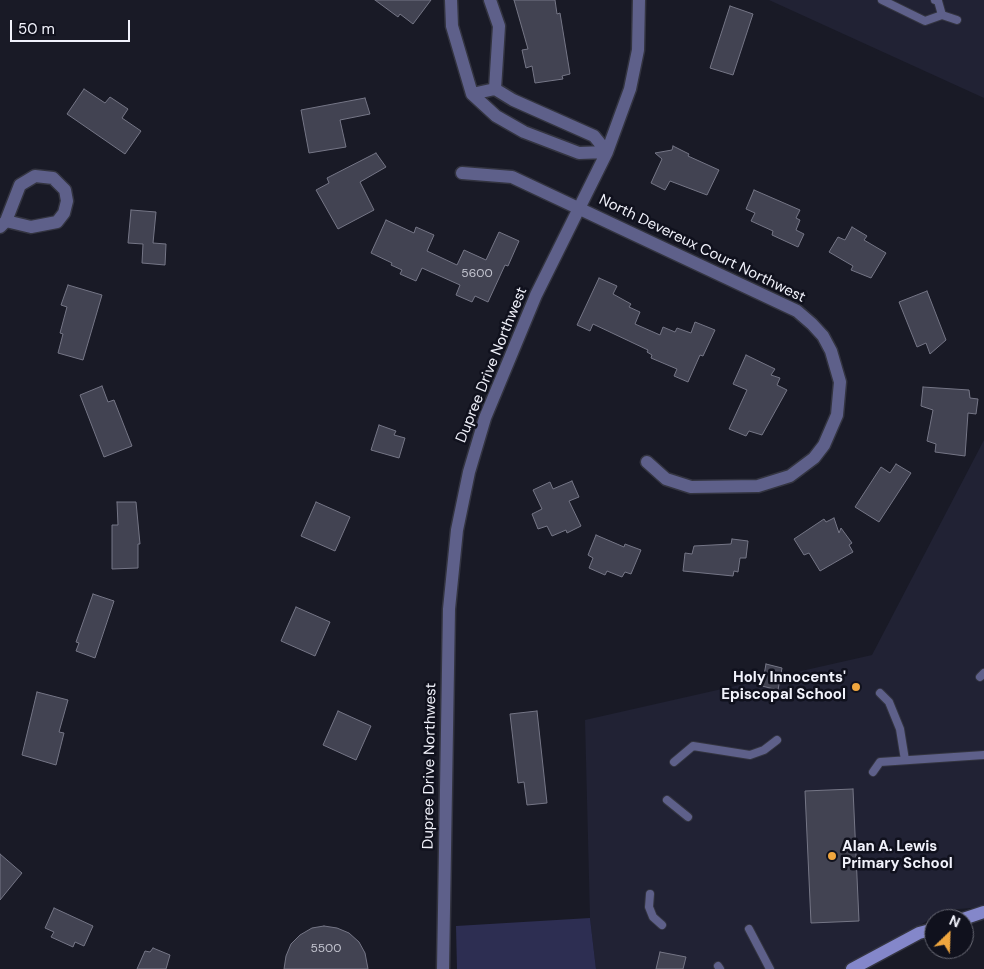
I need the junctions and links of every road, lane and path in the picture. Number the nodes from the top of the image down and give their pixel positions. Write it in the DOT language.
graph roads {
  1 [pos="451,0"];
  2 [pos="490,0"];
  3 [pos="639,0"];
  4 [pos="882,0"];
  5 [pos="937,0"];
  6 [pos="942,15"];
  7 [pos="957,20"];
  8 [pos="495,89"];
  9 [pos="472,94"];
  10 [pos="607,152"];
  11 [pos="462,173"];
  12 [pos="580,208"];
  13 [pos="3,224"];
  14 [pos="647,462"];
  15 [pos="880,693"];
  16 [pos="777,740"];
  17 [pos="984,755"];
  18 [pos="905,760"];
  19 [pos="674,762"];
  20 [pos="874,772"];
  21 [pos="667,800"];
  22 [pos="688,817"];
  23 [pos="650,894"];
  24 [pos="662,925"];
  25 [pos="749,929"];
  26 [pos="924,932"];
  27 [pos="443,969"];
  28 [pos="770,969"];
  29 [pos="852,969"];
  1 -- 9 [label="street"];
  2 -- 8 [label="street"];
  3 -- 10 [label="street, Dupree Drive Northwest"];
  4 -- 6 [label="lane"];
  5 -- 6 [label="lane"];
  6 -- 7 [label="lane"];
  8 -- 9 [label="street"];
  8 -- 10 [label="street"];
  9 -- 10 [label="street"];
  10 -- 12 [label="street, Dupree Drive Northwest"];
  11 -- 12 [label="street, North Devereux Court Northwest"];
  12 -- 14 [label="street, North Devereux Court Northwest"];
  12 -- 27 [label="street, Dupree Drive Northwest"];
  13 -- 13 [label="street"];
  15 -- 18 [label="lane"];
  16 -- 19 [label="lane"];
  17 -- 18 [label="lane"];
  18 -- 20 [label="lane"];
  21 -- 22 [label="lane"];
  23 -- 24 [label="lane"];
  25 -- 28 [label="lane"];
  26 -- 29 [label="street"];
}
